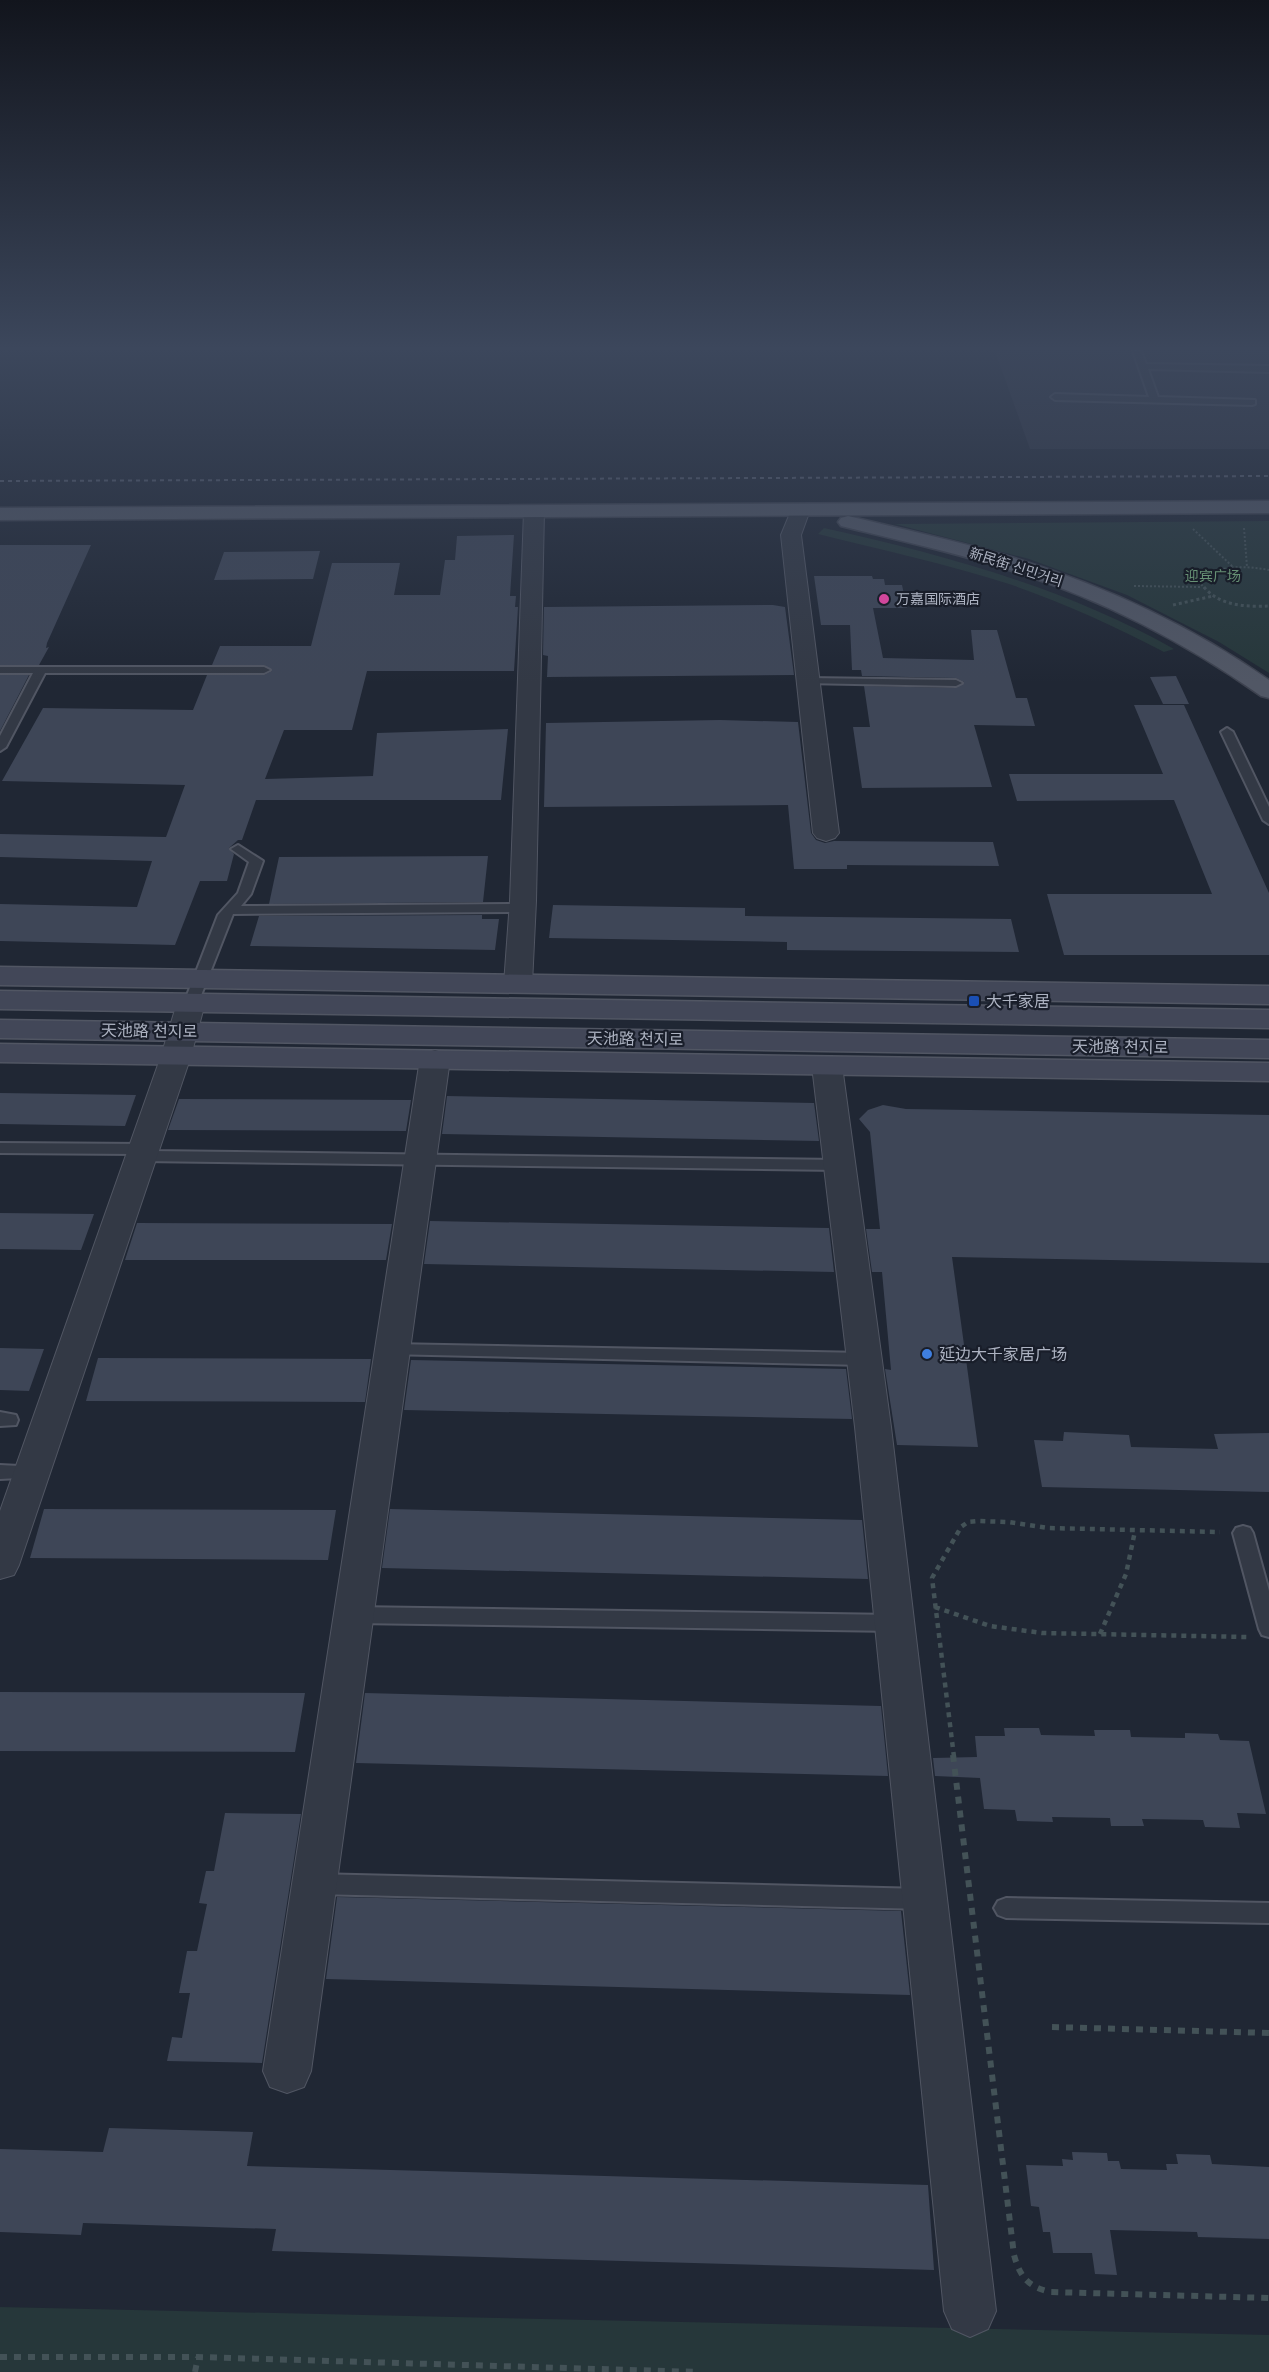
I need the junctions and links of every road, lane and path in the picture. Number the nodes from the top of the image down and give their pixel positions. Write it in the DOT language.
graph roads {
  1 [pos="1269,492"];
  2 [pos="742,494"];
  3 [pos="0,498"];
  4 [pos="1269,507"];
  5 [pos="800,510"];
  6 [pos="534,511"];
  7 [pos="0,514"];
  8 [pos="1244,521"];
  9 [pos="1192,529"];
  10 [pos="1233,567"];
  11 [pos="1247,567"];
  12 [pos="1269,570"];
  13 [pos="1125,586"];
  14 [pos="1203,587"];
  15 [pos="1214,596"];
  16 [pos="1168,606"];
  17 [pos="1269,606"];
  18 [pos="0,670"];
  19 [pos="41,670"];
  20 [pos="264,670"];
  21 [pos="808,681"];
  22 [pos="956,683"];
  23 [pos="1269,691"];
  24 [pos="1227,732"];
  25 [pos="0,747"];
  26 [pos="1268,815"];
  27 [pos="826,833"];
  28 [pos="238,849"];
  29 [pos="523,908"];
  30 [pos="230,910"];
  31 [pos="0,976"];
  32 [pos="518,984"];
  33 [pos="1269,995"];
  34 [pos="0,1000"];
  35 [pos="188,1017"];
  36 [pos="1269,1019"];
  37 [pos="0,1029"];
  38 [pos="1269,1049"];
  39 [pos="0,1053"];
  40 [pos="435,1059"];
  41 [pos="827,1066"];
  42 [pos="1269,1072"];
  43 [pos="0,1148"];
  44 [pos="142,1153"];
  45 [pos="420,1160"];
  46 [pos="840,1165"];
  47 [pos="392,1350"];
  48 [pos="865,1359"];
  49 [pos="16,1472"];
  50 [pos="1136,1530"];
  51 [pos="1243,1533"];
  52 [pos="0,1566"];
  53 [pos="935,1607"];
  54 [pos="354,1615"];
  55 [pos="895,1623"];
  56 [pos="1263,1633"];
  57 [pos="1100,1634"];
  58 [pos="315,1884"];
  59 [pos="924,1899"];
  60 [pos="1006,1908"];
  61 [pos="1269,1913"];
  62 [pos="1052,2027"];
  63 [pos="1269,2033"];
  64 [pos="287,2071"];
  65 [pos="970,2311"];
  66 [pos="0,2357"];
  67 [pos="198,2357"];
  68 [pos="521,2369"];
  69 [pos="195,2372"];
  70 [pos="699,2372"];
  1 -- 2 [label="main road"];
  2 -- 3 [label="main road"];
  2 -- 5 [label="main road, 新民街 신민거리"];
  4 -- 5 [label="main road"];
  5 -- 6 [label="main road"];
  5 -- 21 [label="street"];
  5 -- 23 [label="main road, 新民街 신민거리"];
  6 -- 7 [label="main road"];
  6 -- 29 [label="street"];
  8 -- 11 [label="path"];
  9 -- 10 [label="path"];
  10 -- 11 [label="path"];
  10 -- 14 [label="path"];
  11 -- 12 [label="path"];
  13 -- 14 [label="path"];
  14 -- 15 [label="path"];
  15 -- 16 [label="path"];
  15 -- 17 [label="path"];
  18 -- 19 [label="lane"];
  19 -- 20 [label="lane"];
  19 -- 25 [label="lane"];
  21 -- 22 [label="lane"];
  21 -- 27 [label="street"];
  24 -- 26 [label="lane"];
  28 -- 30 [label="lane"];
  29 -- 30 [label="lane"];
  29 -- 32 [label="street"];
  30 -- 35 [label="lane"];
  31 -- 35 [label="street, 天池路 천지로"];
  32 -- 33 [label="street, 天池路 천지로"];
  32 -- 35 [label="street, 天池路 천지로"];
  34 -- 35 [label="street, 天池路 천지로"];
  35 -- 36 [label="street, 天池路 천지로"];
  35 -- 37 [label="street, 天池路 천지로"];
  35 -- 38 [label="street, 天池路 천지로"];
  35 -- 39 [label="street, 天池路 천지로"];
  35 -- 40 [label="street, 天池路 천지로"];
  35 -- 44 [label="street"];
  40 -- 41 [label="street, 天池路 천지로"];
  40 -- 45 [label="street"];
  41 -- 42 [label="street, 天池路 천지로"];
  41 -- 46 [label="street"];
  43 -- 44 [label="lane"];
  44 -- 45 [label="lane"];
  44 -- 49 [label="street"];
  45 -- 46 [label="lane"];
  45 -- 47 [label="street"];
  46 -- 48 [label="street"];
  47 -- 48 [label="lane"];
  47 -- 54 [label="street"];
  48 -- 55 [label="street"];
  49 -- 52 [label="street"];
  50 -- 57 [label="path"];
  51 -- 56 [label="lane"];
  53 -- 57 [label="path"];
  54 -- 55 [label="lane"];
  54 -- 58 [label="street"];
  55 -- 59 [label="street"];
  56 -- 57 [label="path"];
  58 -- 59 [label="lane"];
  58 -- 64 [label="street"];
  59 -- 65 [label="street"];
  60 -- 61 [label="lane"];
  62 -- 63 [label="path"];
  66 -- 67 [label="path"];
  67 -- 68 [label="path"];
  67 -- 69 [label="path"];
  68 -- 70 [label="path"];
}
